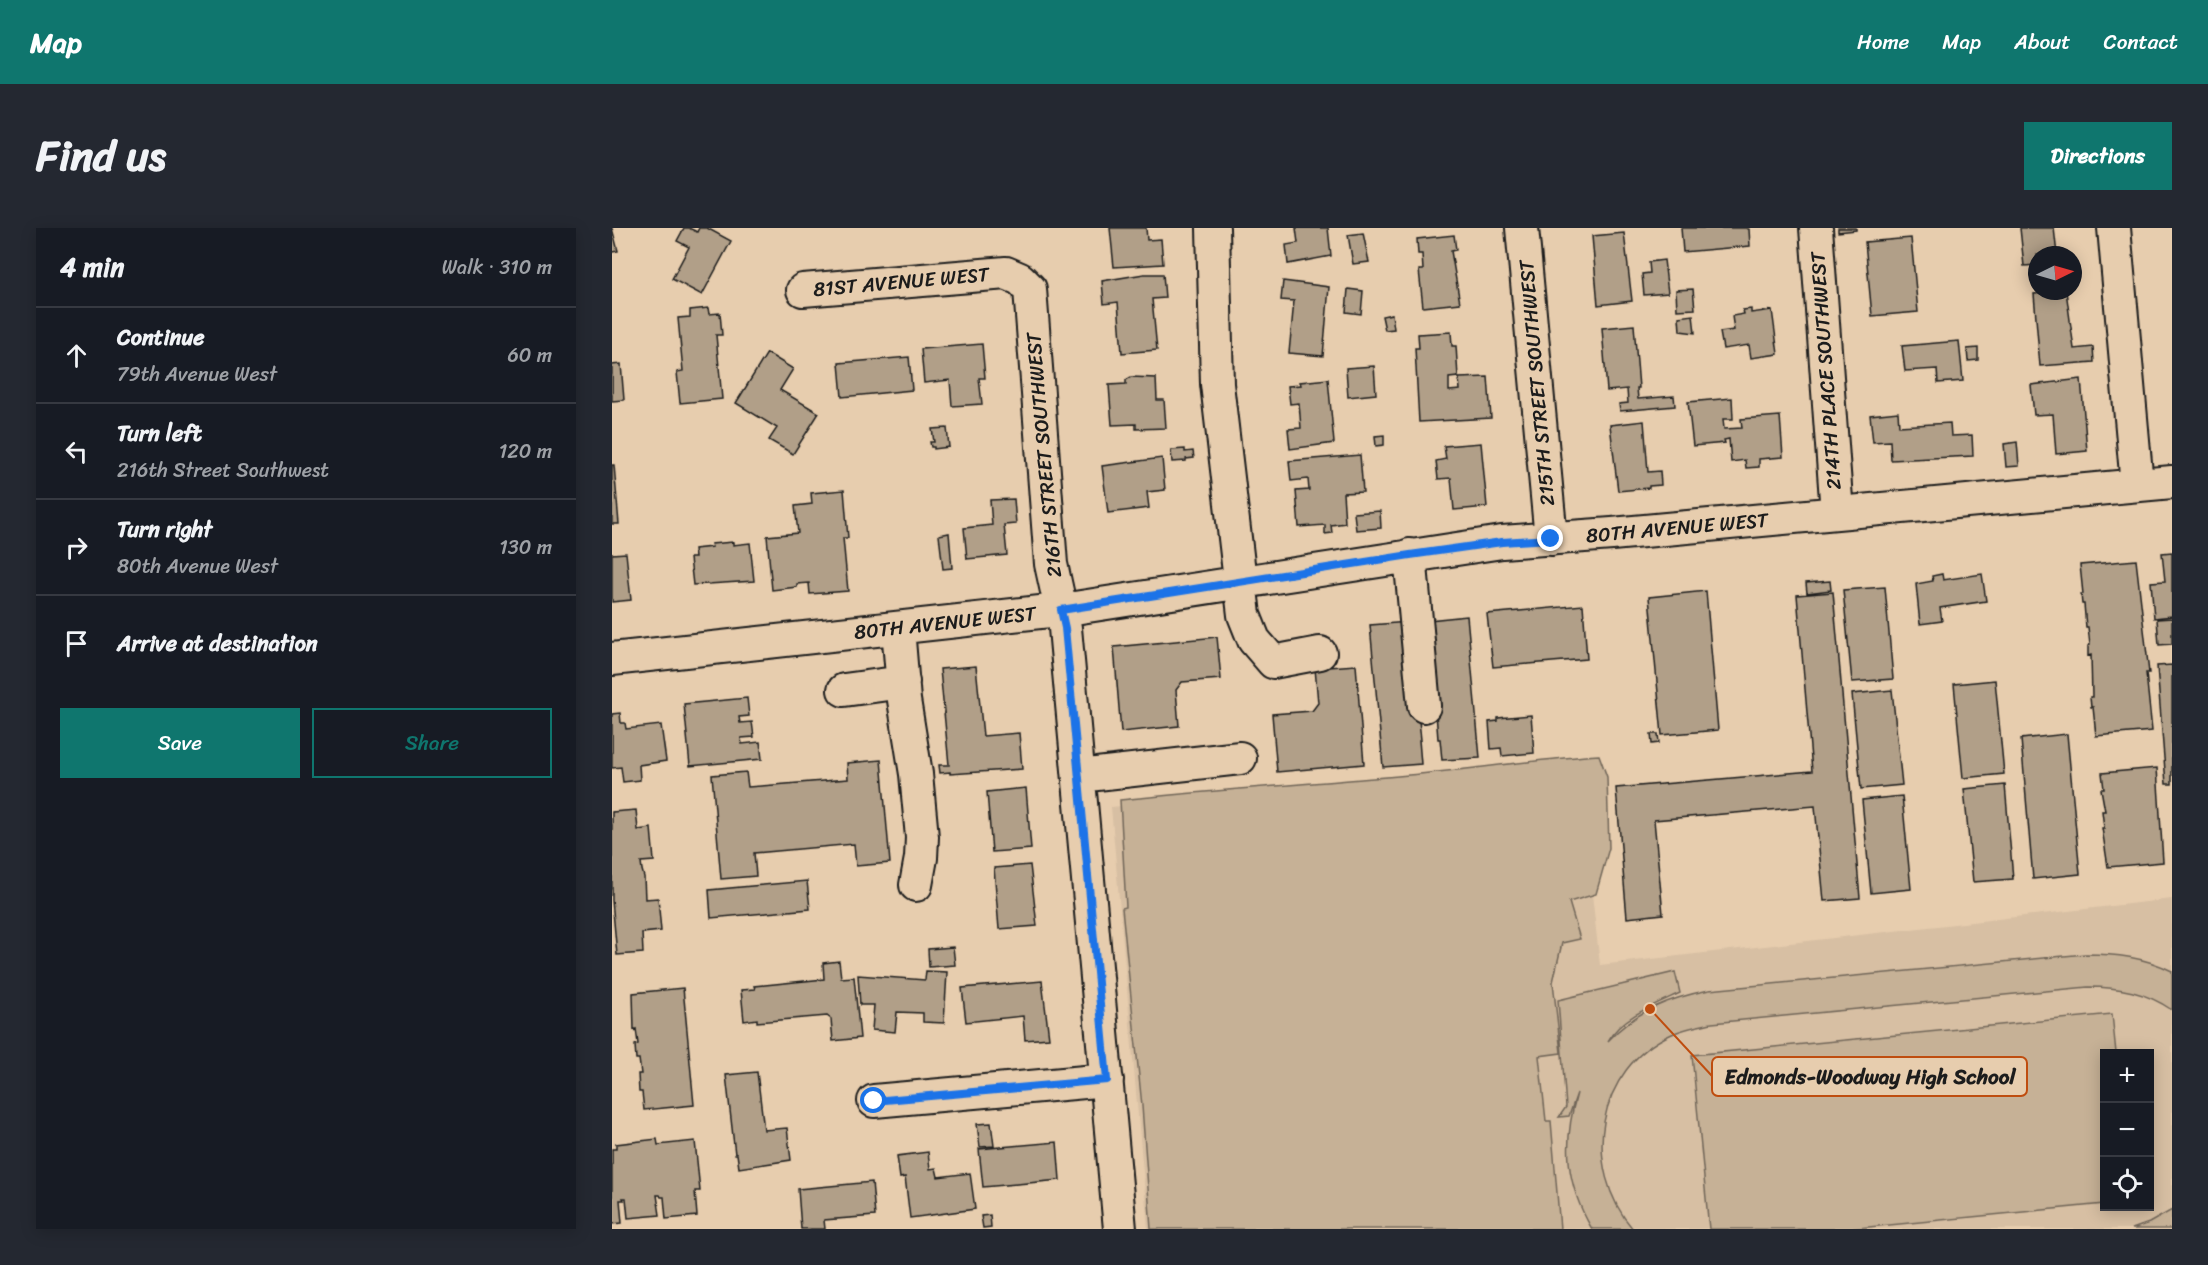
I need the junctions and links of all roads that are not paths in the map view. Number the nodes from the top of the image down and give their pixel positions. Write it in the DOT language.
graph roads {
  1 [pos="1213,228"];
  2 [pos="1522,228"];
  3 [pos="1816,228"];
  4 [pos="2114,228"];
  5 [pos="1030,289"];
  6 [pos="803,290"];
  7 [pos="2172,482"];
  8 [pos="2137,485"];
  9 [pos="1837,513"];
  10 [pos="1551,539"];
  11 [pos="1410,555"];
  12 [pos="1239,583"];
  13 [pos="1061,610"];
  14 [pos="898,628"];
  15 [pos="1320,653"];
  16 [pos="612,659"];
  17 [pos="903,682"];
  18 [pos="844,690"];
  19 [pos="1424,706"];
  20 [pos="1240,758"];
  21 [pos="1079,776"];
  22 [pos="916,885"];
  23 [pos="1107,1080"];
  24 [pos="874,1101"];
  25 [pos="1120,1229"];
  1 -- 12 [label="street"];
  2 -- 10 [label="street, 215TH STREET SOUTHWEST"];
  3 -- 9 [label="street, 214TH PLACE SOUTHWEST"];
  4 -- 8 [label="street"];
  5 -- 6 [label="street, 81ST AVENUE WEST"];
  5 -- 13 [label="street, 216TH STREET SOUTHWEST"];
  7 -- 8 [label="street, 80TH AVENUE WEST"];
  8 -- 9 [label="street, 80TH AVENUE WEST"];
  9 -- 10 [label="street, 80TH AVENUE WEST"];
  10 -- 11 [label="street, 80TH AVENUE WEST"];
  11 -- 12 [label="street, 80TH AVENUE WEST"];
  11 -- 19 [label="street"];
  12 -- 13 [label="street, 80TH AVENUE WEST"];
  12 -- 15 [label="street"];
  13 -- 14 [label="street, 80TH AVENUE WEST"];
  13 -- 21 [label="street, 216TH STREET SOUTHWEST"];
  14 -- 16 [label="street, 80TH AVENUE WEST"];
  14 -- 17 [label="street"];
  17 -- 18 [label="street"];
  17 -- 22 [label="street"];
  20 -- 21 [label="street"];
  21 -- 23 [label="street, 216TH STREET SOUTHWEST"];
  23 -- 24 [label="street"];
  23 -- 25 [label="street, 216TH STREET SOUTHWEST"];
}
